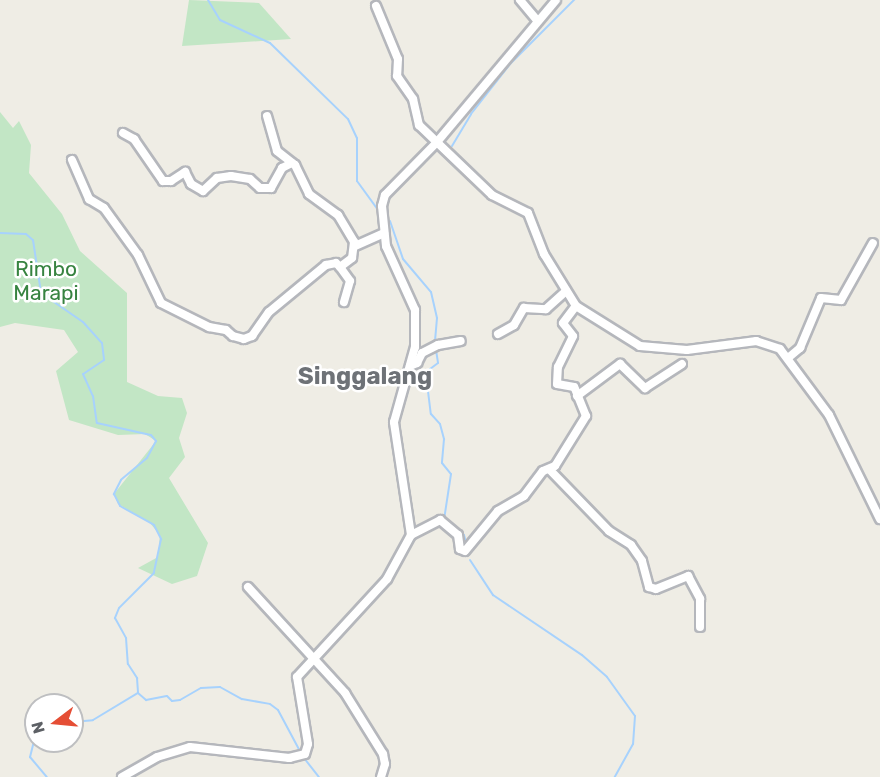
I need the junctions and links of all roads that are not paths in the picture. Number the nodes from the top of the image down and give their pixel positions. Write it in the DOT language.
graph roads {
  1 [pos="520,0"];
  2 [pos="556,0"];
  3 [pos="376,6"];
  4 [pos="537,20"];
  5 [pos="267,116"];
  6 [pos="123,133"];
  7 [pos="436,142"];
  8 [pos="72,160"];
  9 [pos="292,163"];
  10 [pos="384,233"];
  11 [pos="873,243"];
  12 [pos="355,246"];
  13 [pos="340,267"];
  14 [pos="566,291"];
  15 [pos="344,302"];
  16 [pos="576,306"];
  17 [pos="498,334"];
  18 [pos="461,341"];
  19 [pos="788,358"];
  20 [pos="682,364"];
  21 [pos="410,366"];
  22 [pos="578,396"];
  23 [pos="549,469"];
  24 [pos="880,519"];
  25 [pos="411,535"];
  26 [pos="248,587"];
  27 [pos="700,627"];
  28 [pos="311,658"];
  29 [pos="122,777"];
  30 [pos="381,777"];
  1 -- 4 [label="street"];
  2 -- 4 [label="street"];
  3 -- 7 [label="street"];
  4 -- 7 [label="street"];
  5 -- 9 [label="street"];
  6 -- 9 [label="street"];
  7 -- 10 [label="street"];
  7 -- 14 [label="street"];
  8 -- 13 [label="street"];
  9 -- 12 [label="street"];
  10 -- 12 [label="street"];
  10 -- 21 [label="street"];
  11 -- 19 [label="street"];
  12 -- 13 [label="street"];
  13 -- 15 [label="street"];
  14 -- 16 [label="street"];
  14 -- 17 [label="street"];
  16 -- 19 [label="street"];
  16 -- 22 [label="street"];
  18 -- 21 [label="street"];
  19 -- 24 [label="street"];
  20 -- 22 [label="street"];
  21 -- 25 [label="street"];
  22 -- 23 [label="street"];
  23 -- 25 [label="street"];
  23 -- 27 [label="street"];
  25 -- 28 [label="street"];
  26 -- 28 [label="street"];
  28 -- 29 [label="street"];
  28 -- 30 [label="street"];
}
